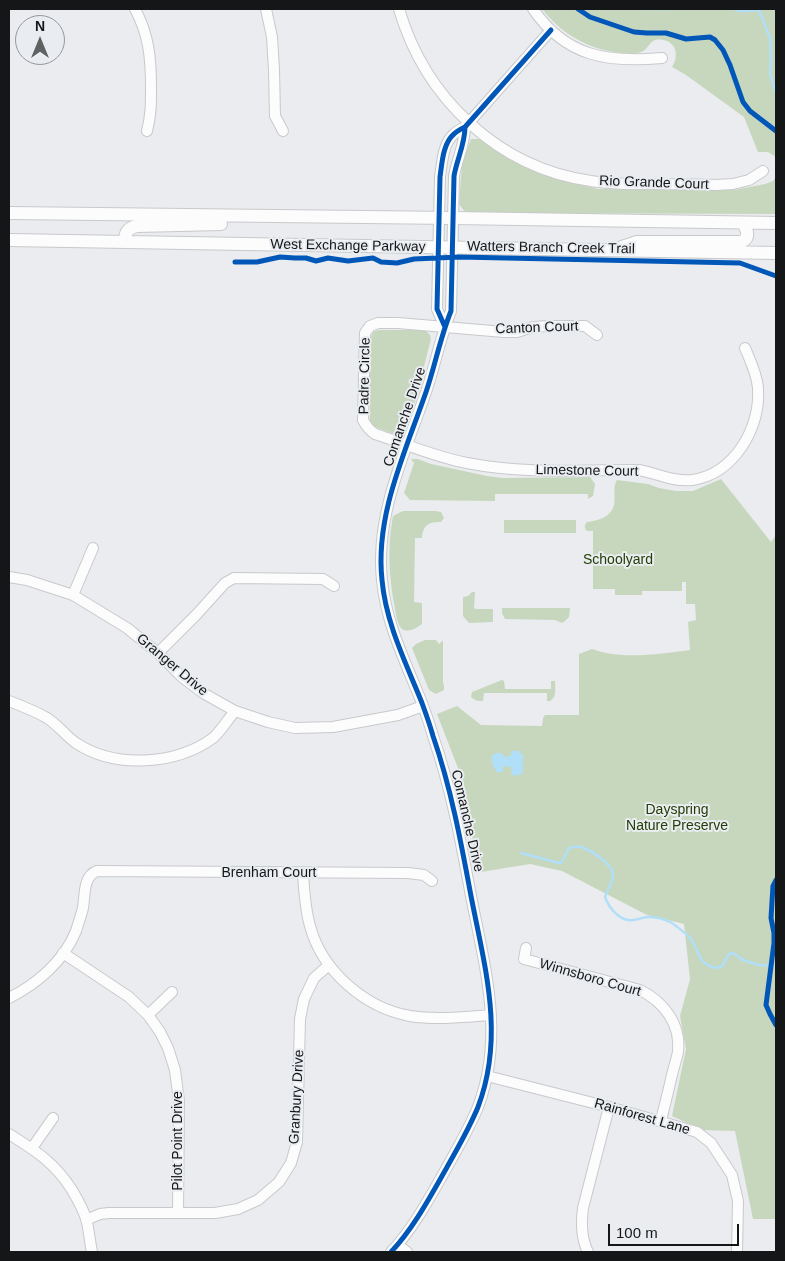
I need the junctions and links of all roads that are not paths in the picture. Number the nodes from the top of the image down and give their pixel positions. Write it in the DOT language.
graph roads {
  1 [pos="135,9"];
  2 [pos="266,9"];
  3 [pos="399,9"];
  4 [pos="533,9"];
  5 [pos="551,30"];
  6 [pos="662,58"];
  7 [pos="467,125"];
  8 [pos="147,131"];
  9 [pos="283,131"];
  10 [pos="763,171"];
  11 [pos="9,213"];
  12 [pos="284,216"];
  13 [pos="439,218"];
  14 [pos="453,218"];
  15 [pos="743,223"];
  16 [pos="776,223"];
  17 [pos="9,240"];
  18 [pos="126,242"];
  19 [pos="438,248"];
  20 [pos="452,248"];
  21 [pos="612,250"];
  22 [pos="776,253"];
  23 [pos="445,327"];
  24 [pos="596,335"];
  25 [pos="744,348"];
  26 [pos="407,445"];
  27 [pos="92,548"];
  28 [pos="9,577"];
  29 [pos="334,586"];
  30 [pos="73,595"];
  31 [pos="158,653"];
  32 [pos="9,701"];
  33 [pos="423,706"];
  34 [pos="235,711"];
  35 [pos="304,873"];
  36 [pos="432,880"];
  37 [pos="526,948"];
  38 [pos="63,953"];
  39 [pos="329,965"];
  40 [pos="172,992"];
  41 [pos="9,998"];
  42 [pos="148,1015"];
  43 [pos="491,1015"];
  44 [pos="487,1076"];
  45 [pos="609,1107"];
  46 [pos="53,1118"];
  47 [pos="661,1121"];
  48 [pos="9,1134"];
  49 [pos="32,1148"];
  50 [pos="178,1213"];
  51 [pos="86,1220"];
  52 [pos="394,1248"];
  53 [pos="92,1252"];
  54 [pos="407,1252"];
  55 [pos="588,1252"];
  56 [pos="736,1252"];
  1 -- 8 [label="street"];
  2 -- 9 [label="street"];
  3 -- 7 [label="street, Rio Grande Court"];
  4 -- 5 [label="street"];
  5 -- 6 [label="street"];
  5 -- 7 [label="street"];
  7 -- 10 [label="street, Rio Grande Court"];
  7 -- 13 [label="street"];
  7 -- 14 [label="street, Comanche Drive"];
  11 -- 12 [label="main road, West Exchange Parkway"];
  12 -- 13 [label="main road, West Exchange Parkway"];
  12 -- 18 [label="main road"];
  13 -- 14 [label="main road, West Exchange Parkway"];
  13 -- 19 [label="street"];
  14 -- 15 [label="main road, West Exchange Parkway"];
  14 -- 20 [label="street, Comanche Drive"];
  15 -- 16 [label="main road, West Exchange Parkway"];
  15 -- 21 [label="main road"];
  17 -- 18 [label="main road, West Exchange Parkway"];
  18 -- 19 [label="main road, West Exchange Parkway"];
  19 -- 20 [label="main road, West Exchange Parkway"];
  19 -- 23 [label="street"];
  20 -- 21 [label="main road, West Exchange Parkway"];
  20 -- 23 [label="street, Comanche Drive"];
  21 -- 22 [label="main road, West Exchange Parkway"];
  23 -- 24 [label="street, Canton Court"];
  23 -- 26 [label="street, Comanche Drive"];
  23 -- 26 [label="street, Padre Circle"];
  25 -- 26 [label="street, Limestone Court"];
  26 -- 33 [label="street, Comanche Drive"];
  27 -- 30 [label="street"];
  28 -- 30 [label="street, Granger Drive"];
  29 -- 31 [label="street"];
  30 -- 31 [label="street, Granger Drive"];
  31 -- 34 [label="street, Granger Drive"];
  32 -- 34 [label="street"];
  33 -- 34 [label="street, Granger Drive"];
  33 -- 43 [label="street, Comanche Drive"];
  35 -- 36 [label="street, Brenham Court"];
  35 -- 38 [label="street, Brenham Court"];
  35 -- 39 [label="street"];
  37 -- 47 [label="street, Winnsboro Court"];
  38 -- 41 [label="street"];
  38 -- 42 [label="street, Pilot Point Drive"];
  39 -- 43 [label="street"];
  39 -- 50 [label="street, Granbury Drive"];
  40 -- 42 [label="street"];
  42 -- 50 [label="street, Pilot Point Drive"];
  43 -- 44 [label="street, Comanche Drive"];
  44 -- 45 [label="street, Rainforest Lane"];
  44 -- 52 [label="street, Comanche Drive"];
  45 -- 47 [label="street, Rainforest Lane"];
  45 -- 55 [label="street"];
  46 -- 49 [label="street"];
  47 -- 56 [label="street, Rainforest Lane"];
  48 -- 49 [label="street"];
  49 -- 51 [label="street"];
  50 -- 51 [label="street, Granbury Drive"];
  51 -- 53 [label="street"];
  52 -- 54 [label="street"];
}
